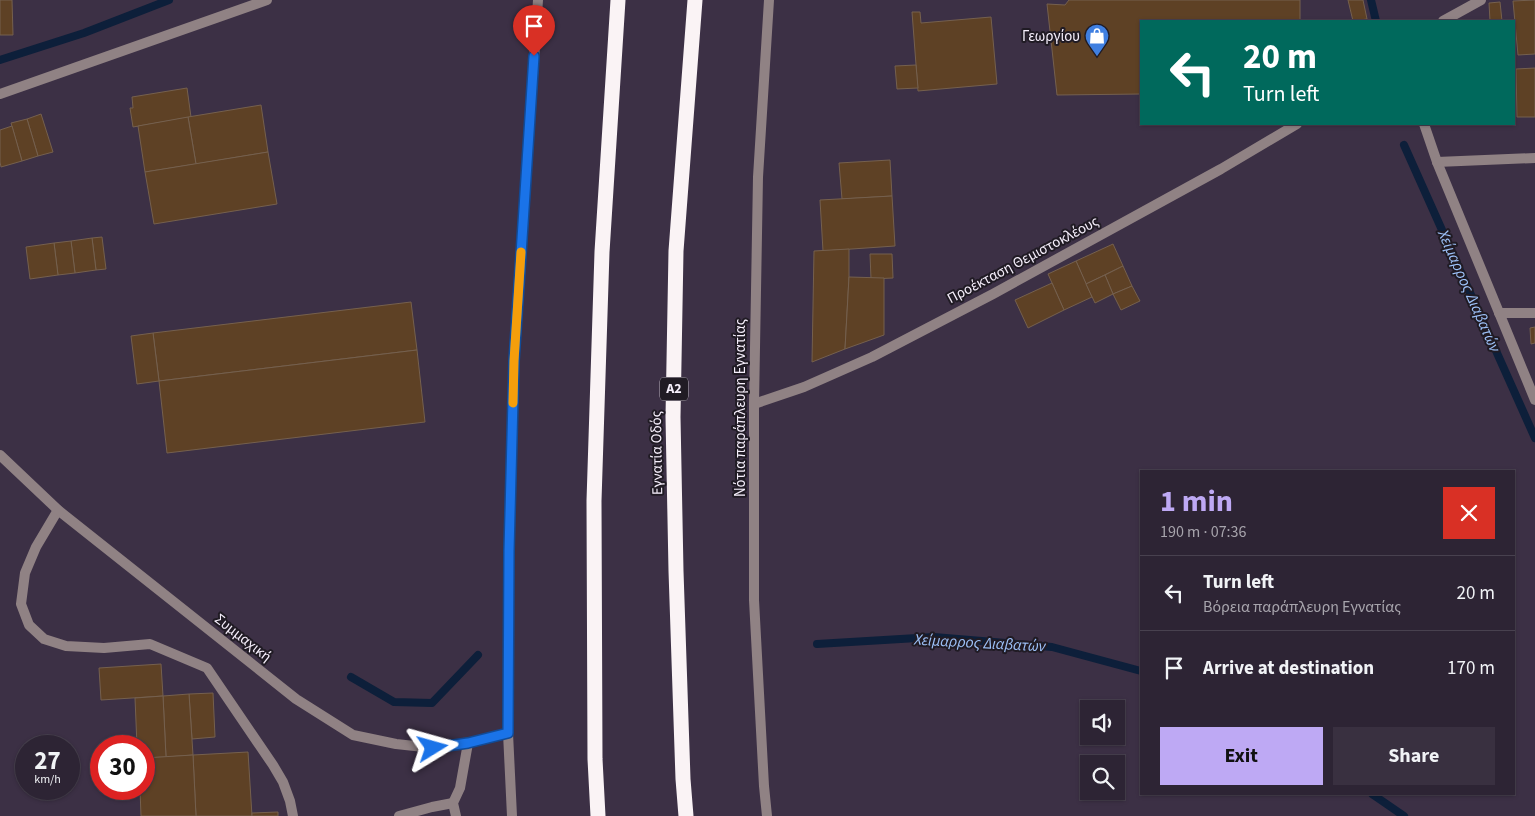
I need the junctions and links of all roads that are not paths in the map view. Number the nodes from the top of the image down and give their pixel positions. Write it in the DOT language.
graph roads {
  1 [pos="267,0"];
  2 [pos="538,0"];
  3 [pos="618,0"];
  4 [pos="694,0"];
  5 [pos="769,0"];
  6 [pos="1481,0"];
  7 [pos="1445,20"];
  8 [pos="0,94"];
  9 [pos="1295,125"];
  10 [pos="1424,125"];
  11 [pos="1535,158"];
  12 [pos="1437,162"];
  13 [pos="1499,313"];
  14 [pos="1535,313"];
  15 [pos="1535,400"];
  16 [pos="754,404"];
  17 [pos="0,455"];
  18 [pos="58,510"];
  19 [pos="508,733"];
  20 [pos="468,743"];
  21 [pos="453,803"];
  22 [pos="293,816"];
  23 [pos="399,816"];
  24 [pos="456,816"];
  25 [pos="512,816"];
  26 [pos="598,816"];
  27 [pos="686,816"];
  28 [pos="767,816"];
  1 -- 8 [label="street"];
  2 -- 19 [label="street"];
  3 -- 26 [label="highway"];
  4 -- 27 [label="highway, Εγνατία Οδός / Α2"];
  5 -- 16 [label="street, Νότια παράπλευρη Εγνατίας"];
  6 -- 7 [label="street"];
  9 -- 16 [label="street, Προέκταση Θεμιστοκλέους"];
  10 -- 12 [label="street"];
  11 -- 12 [label="street"];
  12 -- 13 [label="street"];
  13 -- 14 [label="street"];
  13 -- 15 [label="street"];
  16 -- 28 [label="street, Νότια παράπλευρη Εγνατίας"];
  17 -- 18 [label="street, Συμμαχική"];
  18 -- 20 [label="street, Συμμαχική"];
  18 -- 22 [label="street"];
  19 -- 20 [label="street, Συμμαχική"];
  19 -- 25 [label="street"];
  20 -- 21 [label="street"];
  21 -- 23 [label="street"];
  21 -- 24 [label="street"];
}
